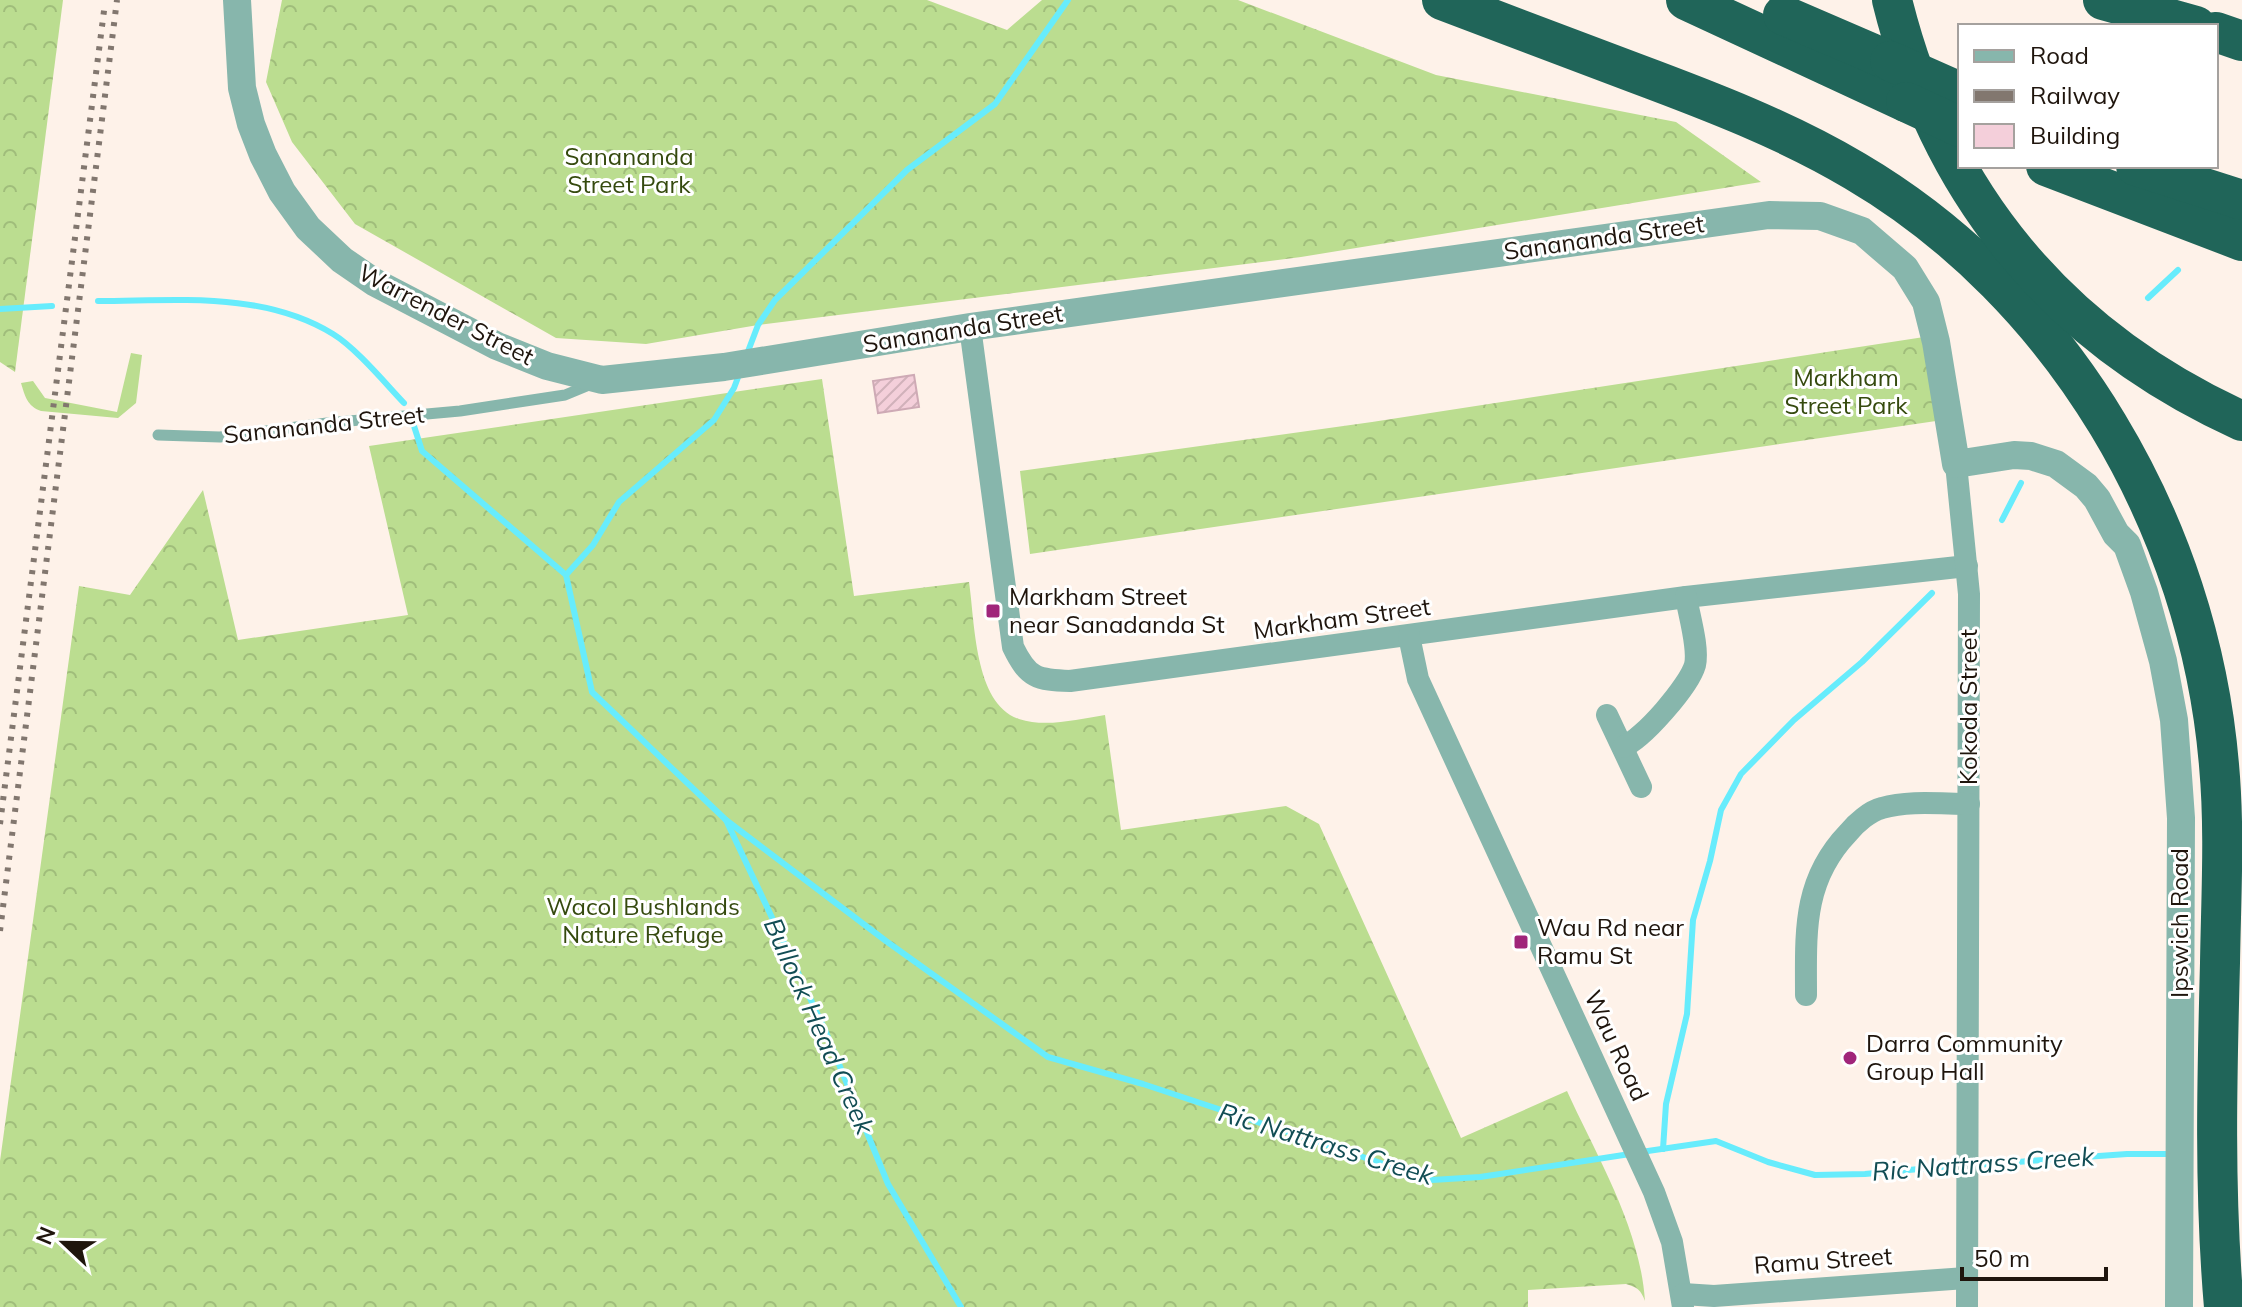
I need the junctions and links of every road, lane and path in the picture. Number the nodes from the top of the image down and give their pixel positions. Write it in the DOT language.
graph roads {
  1 [pos="237,0"];
  2 [pos="1442,0"];
  3 [pos="1686,0"];
  4 [pos="1748,0"];
  5 [pos="1892,0"];
  6 [pos="2103,0"];
  7 [pos="2186,24"];
  8 [pos="1958,91"];
  9 [pos="1958,126"];
  10 [pos="2051,168"];
  11 [pos="2142,168"];
  12 [pos="2234,198"];
  13 [pos="1769,215"];
  14 [pos="2233,238"];
  15 [pos="970,327"];
  16 [pos="602,380"];
  17 [pos="2233,417"];
  18 [pos="158,435"];
  19 [pos="1955,455"];
  20 [pos="1967,566"];
  21 [pos="1686,597"];
  22 [pos="1409,636"];
  23 [pos="1607,715"];
  24 [pos="1623,747"];
  25 [pos="1641,787"];
  26 [pos="1969,804"];
  27 [pos="1806,995"];
  28 [pos="2198,1113"];
  29 [pos="2199,1205"];
  30 [pos="1966,1278"];
  31 [pos="1683,1300"];
  32 [pos="1967,1307"];
  33 [pos="2179,1307"];
  34 [pos="2224,1307"];
  1 -- 16 [label="street, Warrender Street"];
  2 -- 28 [label="highway"];
  3 -- 9 [label="highway, bridge"];
  4 -- 8 [label="highway, bridge"];
  5 -- 17 [label="highway"];
  6 -- 7 [label="highway"];
  10 -- 14 [label="highway"];
  11 -- 12 [label="highway"];
  13 -- 15 [label="street, Sanananda Street"];
  13 -- 19 [label="street, Kokoda Street"];
  15 -- 16 [label="street, Sanananda Street"];
  15 -- 22 [label="street, Markham Street"];
  16 -- 18 [label="lane, Sanananda Street"];
  19 -- 20 [label="street, Kokoda Street"];
  19 -- 28 [label="street, Ipswich Road"];
  20 -- 21 [label="street, Markham Street"];
  20 -- 26 [label="street, Kokoda Street"];
  21 -- 22 [label="street, Markham Street"];
  21 -- 24 [label="street"];
  22 -- 31 [label="street, Wau Road"];
  23 -- 24 [label="street"];
  24 -- 25 [label="street"];
  26 -- 27 [label="street"];
  26 -- 30 [label="street, Kokoda Street"];
  28 -- 29 [label="highway"];
  29 -- 33 [label="street"];
  29 -- 34 [label="highway"];
  30 -- 31 [label="street, Ramu Street"];
  30 -- 32 [label="street, Kokoda Street"];
}
